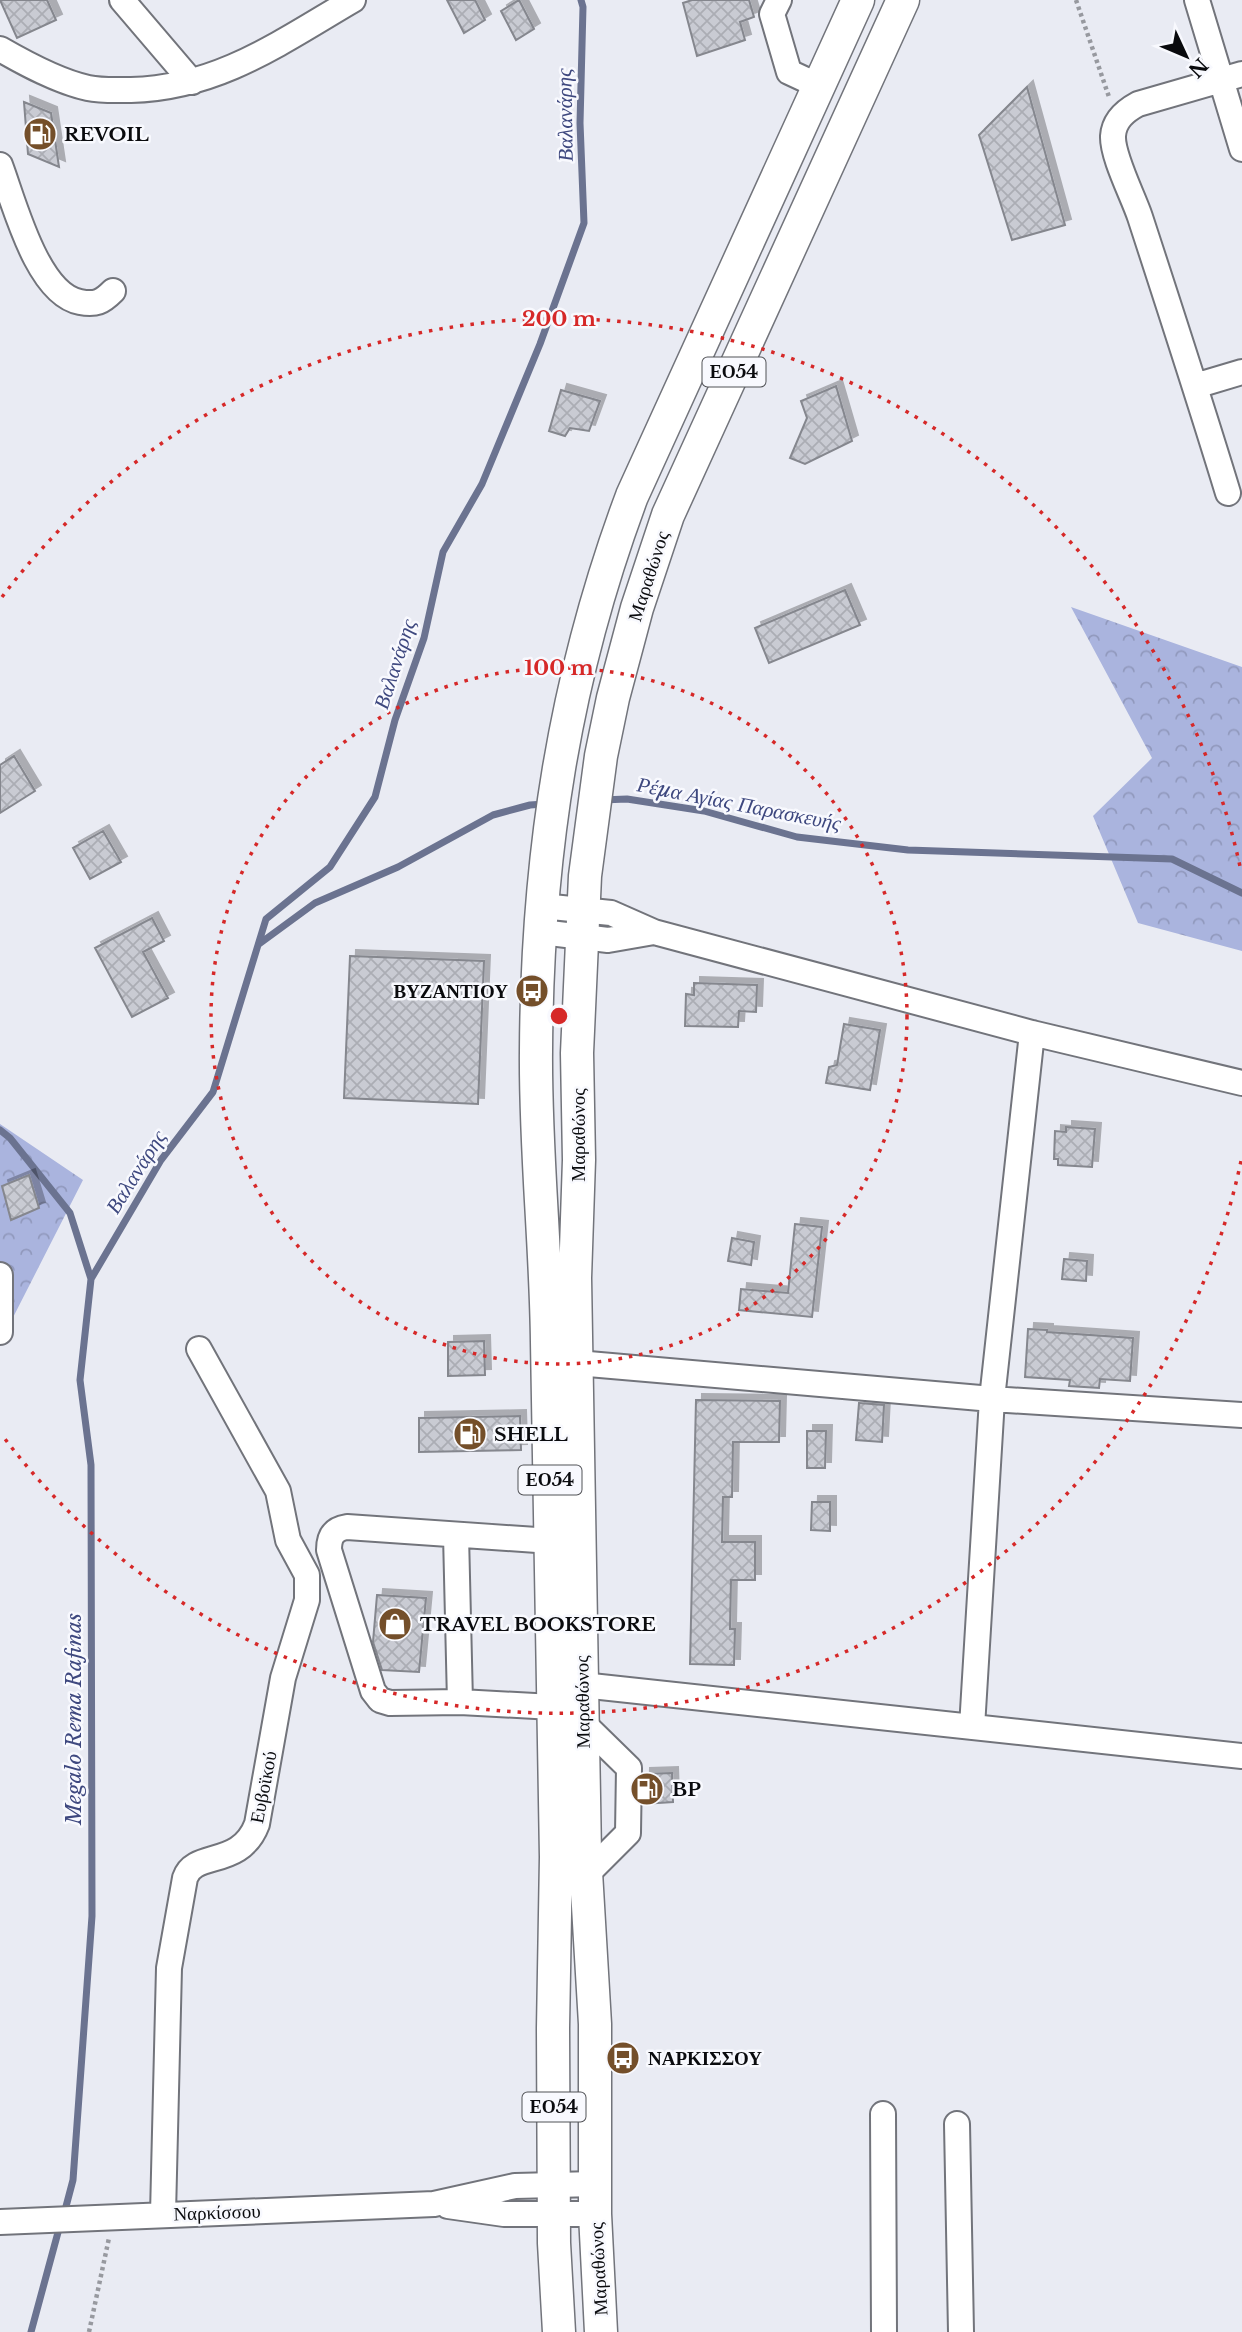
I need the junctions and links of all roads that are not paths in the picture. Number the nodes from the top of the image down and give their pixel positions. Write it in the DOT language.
graph roads {
  1 [pos="122,0"];
  2 [pos="353,0"];
  3 [pos="779,0"];
  4 [pos="903,0"];
  5 [pos="1197,0"];
  6 [pos="850,2"];
  7 [pos="0,49"];
  8 [pos="1231,77"];
  9 [pos="192,82"];
  10 [pos="819,86"];
  11 [pos="1242,149"];
  12 [pos="0,165"];
  13 [pos="113,291"];
  14 [pos="1242,372"];
  15 [pos="1195,386"];
  16 [pos="1228,493"];
  17 [pos="542,919"];
  18 [pos="583,923"];
  19 [pos="1032,1033"];
  20 [pos="1242,1083"];
  21 [pos="0,1275"];
  22 [pos="0,1332"];
  23 [pos="199,1349"];
  24 [pos="577,1363"];
  25 [pos="992,1399"];
  26 [pos="1242,1415"];
  27 [pos="456,1535"];
  28 [pos="551,1541"];
  29 [pos="582,1685"];
  30 [pos="460,1702"];
  31 [pos="554,1707"];
  32 [pos="583,1723"];
  33 [pos="972,1727"];
  34 [pos="1242,1756"];
  35 [pos="586,1875"];
  36 [pos="883,2114"];
  37 [pos="957,2124"];
  38 [pos="595,2199"];
  39 [pos="554,2200"];
  40 [pos="163,2214"];
  41 [pos="0,2222"];
  42 [pos="559,2332"];
  43 [pos="601,2332"];
  44 [pos="884,2332"];
  45 [pos="961,2332"];
  1 -- 9 [label="street"];
  2 -- 9 [label="street"];
  3 -- 10 [label="street"];
  4 -- 18 [label="main road, Μαραθώνος / ΕΟ54"];
  5 -- 8 [label="street"];
  6 -- 10 [label="main road, Μαραθώνος / ΕΟ54"];
  7 -- 9 [label="street"];
  8 -- 11 [label="street"];
  8 -- 15 [label="street"];
  10 -- 17 [label="main road, Μαραθώνος / ΕΟ54"];
  12 -- 13 [label="street"];
  14 -- 15 [label="street"];
  15 -- 16 [label="street"];
  17 -- 18 [label="street"];
  17 -- 28 [label="main road, Μαραθώνος / ΕΟ54"];
  18 -- 19 [label="street"];
  18 -- 24 [label="main road, Μαραθώνος / ΕΟ54"];
  19 -- 20 [label="street"];
  19 -- 25 [label="street"];
  21 -- 22 [label="street"];
  23 -- 40 [label="street, Ευβοϊκού"];
  24 -- 25 [label="street"];
  24 -- 29 [label="main road, Μαραθώνος / ΕΟ54"];
  25 -- 26 [label="street"];
  25 -- 33 [label="street"];
  27 -- 28 [label="street"];
  27 -- 30 [label="street"];
  27 -- 30 [label="street"];
  28 -- 31 [label="main road, Μαραθώνος / ΕΟ54"];
  29 -- 32 [label="main road, Μαραθώνος / ΕΟ54"];
  29 -- 33 [label="street"];
  30 -- 31 [label="street"];
  31 -- 39 [label="main road, Μαραθώνος / ΕΟ54"];
  32 -- 35 [label="main road, Μαραθώνος / ΕΟ54"];
  32 -- 35 [label="street"];
  33 -- 34 [label="street"];
  35 -- 38 [label="main road, Μαραθώνος / ΕΟ54"];
  36 -- 44 [label="street"];
  37 -- 45 [label="street"];
  38 -- 39 [label="street, Ναρκίσσου"];
  38 -- 43 [label="main road, Μαραθώνος / ΕΟ54"];
  39 -- 40 [label="street, Ναρκίσσου"];
  39 -- 42 [label="main road, Μαραθώνος / ΕΟ54"];
  40 -- 41 [label="street, Ναρκίσσου"];
}
